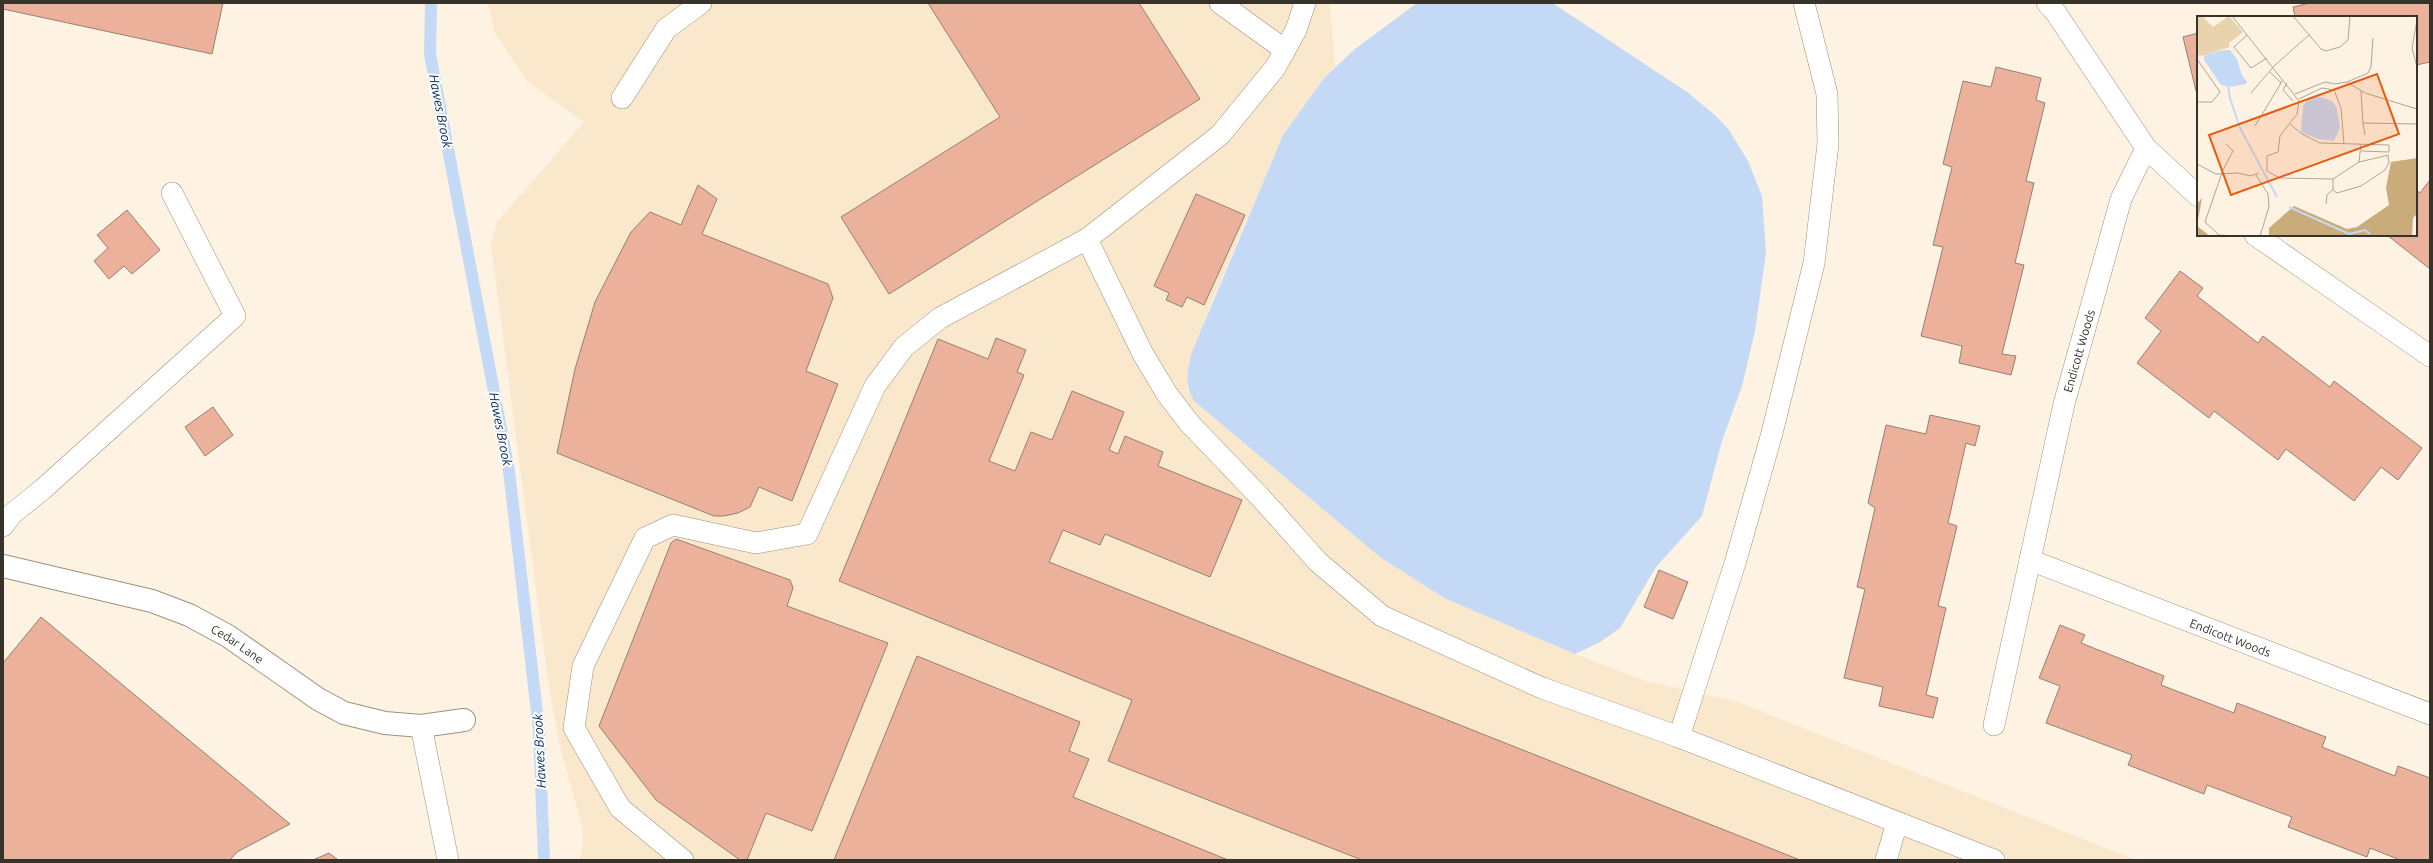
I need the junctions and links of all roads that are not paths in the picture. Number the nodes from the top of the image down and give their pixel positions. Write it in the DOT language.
graph roads {
  1 [pos="701,3"];
  2 [pos="1220,3"];
  3 [pos="1305,3"];
  4 [pos="1804,3"];
  5 [pos="2047,3"];
  6 [pos="1285,50"];
  7 [pos="622,98"];
  8 [pos="2146,148"];
  9 [pos="172,193"];
  10 [pos="2197,195"];
  11 [pos="2256,236"];
  12 [pos="1087,239"];
  13 [pos="2430,356"];
  14 [pos="3,526"];
  15 [pos="2030,560"];
  16 [pos="3,566"];
  17 [pos="2430,714"];
  18 [pos="464,720"];
  19 [pos="1994,725"];
  20 [pos="420,726"];
  21 [pos="1679,737"];
  22 [pos="1897,823"];
  23 [pos="448,860"];
  24 [pos="683,860"];
  25 [pos="1886,860"];
  26 [pos="1994,860"];
  1 -- 7 [label="lane"];
  2 -- 6 [label="lane"];
  3 -- 6 [label="lane"];
  4 -- 21 [label="lane"];
  5 -- 8 [label="lane"];
  6 -- 12 [label="lane"];
  8 -- 10 [label="lane"];
  8 -- 15 [label="lane, Endicott Woods"];
  9 -- 14 [label="lane"];
  11 -- 13 [label="lane"];
  12 -- 21 [label="lane"];
  12 -- 24 [label="lane"];
  15 -- 17 [label="lane, Endicott Woods"];
  15 -- 19 [label="lane, Endicott Woods"];
  16 -- 20 [label="street, Cedar Lane"];
  18 -- 20 [label="street, Cedar Lane"];
  20 -- 23 [label="lane"];
  21 -- 22 [label="lane"];
  22 -- 25 [label="lane"];
  22 -- 26 [label="lane"];
}
